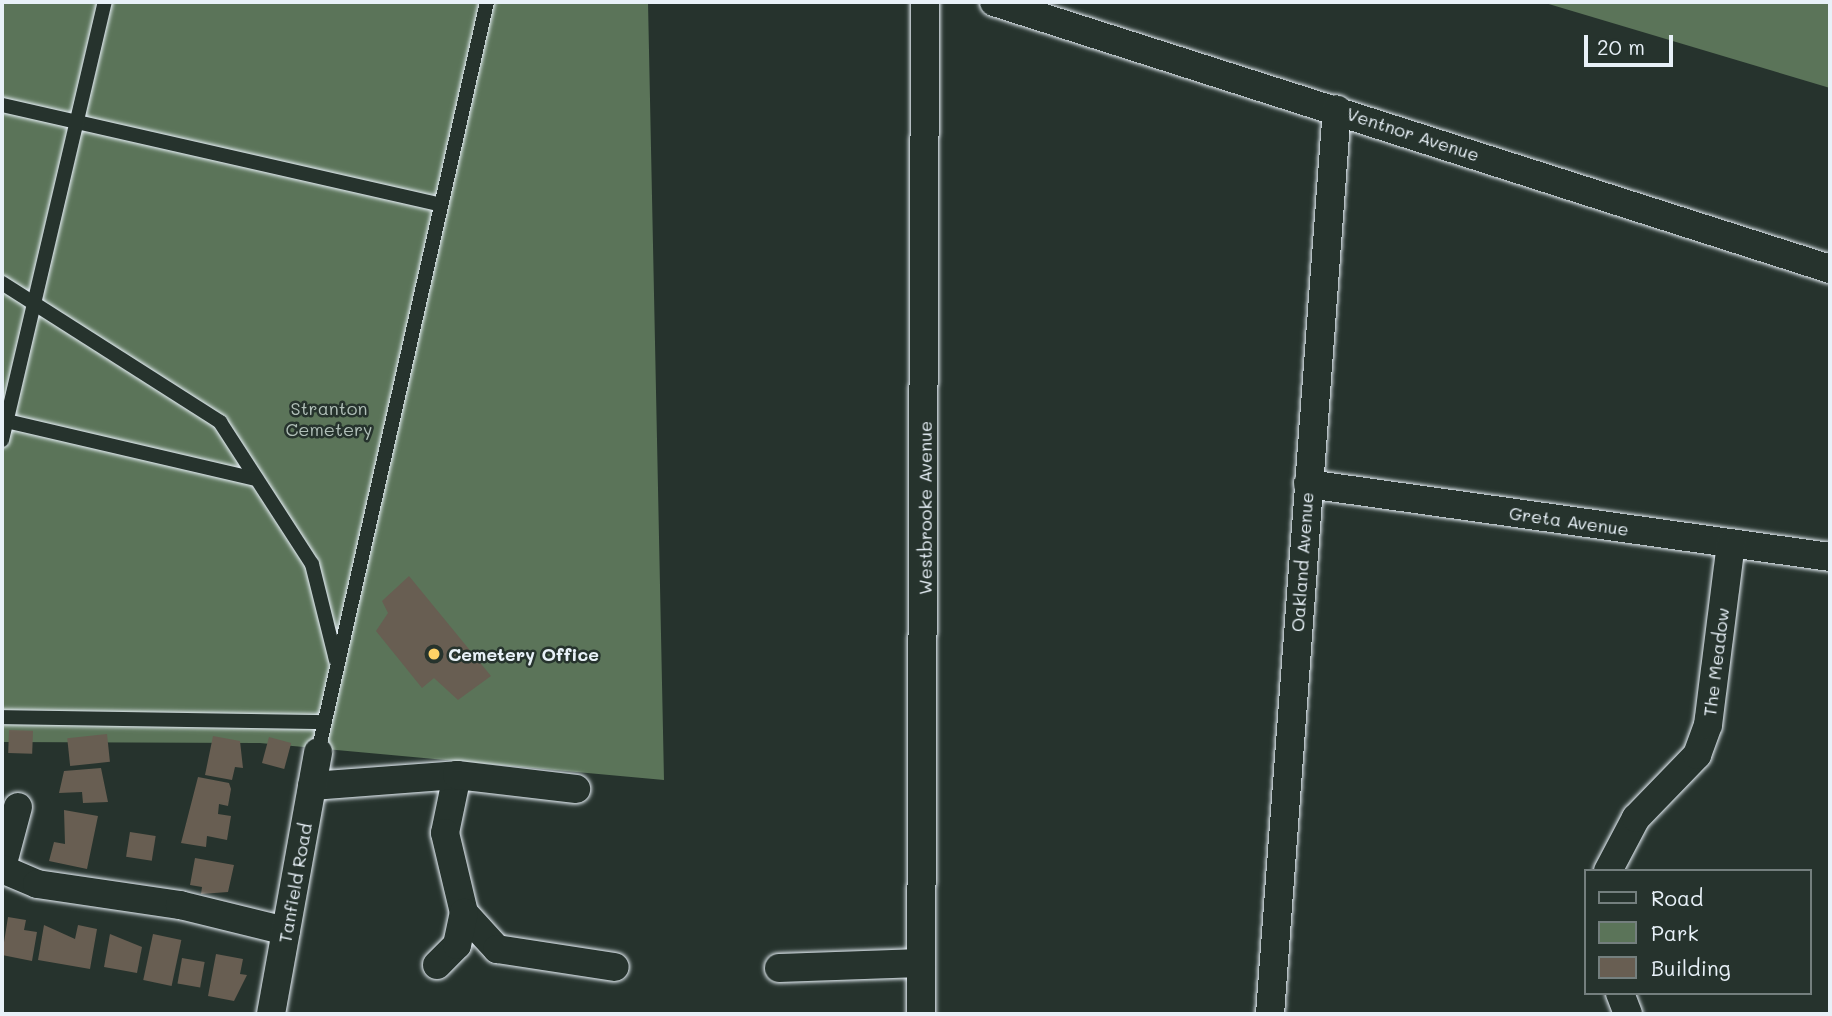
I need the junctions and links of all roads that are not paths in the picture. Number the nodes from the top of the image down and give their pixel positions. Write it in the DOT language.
graph roads {
  1 [pos="105,2"];
  2 [pos="486,2"];
  3 [pos="925,2"];
  4 [pos="994,2"];
  5 [pos="2,105"];
  6 [pos="1336,109"];
  7 [pos="78,122"];
  8 [pos="441,205"];
  9 [pos="1830,269"];
  10 [pos="2,283"];
  11 [pos="34,303"];
  12 [pos="4,421"];
  13 [pos="2,440"];
  14 [pos="256,479"];
  15 [pos="1308,484"];
  16 [pos="1731,544"];
  17 [pos="1830,557"];
  18 [pos="337,664"];
  19 [pos="2,717"];
  20 [pos="324,722"];
  21 [pos="318,752"];
  22 [pos="457,775"];
  23 [pos="312,786"];
  24 [pos="576,789"];
  25 [pos="18,807"];
  26 [pos="2,868"];
  27 [pos="1609,869"];
  28 [pos="464,913"];
  29 [pos="286,931"];
  30 [pos="921,963"];
  31 [pos="437,965"];
  32 [pos="615,967"];
  33 [pos="779,968"];
  34 [pos="1621,995"];
  35 [pos="271,1014"];
  36 [pos="921,1014"];
  37 [pos="1270,1014"];
  38 [pos="1628,1014"];
  1 -- 7 [label="lane"];
  2 -- 8 [label="lane"];
  3 -- 30 [label="street, Westbrooke Avenue"];
  4 -- 6 [label="street, Ventnor Avenue"];
  5 -- 7 [label="lane"];
  6 -- 9 [label="street, Ventnor Avenue"];
  6 -- 15 [label="street, Oakland Avenue"];
  7 -- 8 [label="lane"];
  7 -- 11 [label="lane"];
  8 -- 18 [label="lane"];
  10 -- 11 [label="lane"];
  11 -- 12 [label="lane"];
  11 -- 14 [label="lane"];
  12 -- 13 [label="lane"];
  12 -- 14 [label="lane"];
  14 -- 18 [label="lane"];
  15 -- 16 [label="street, Greta Avenue"];
  15 -- 37 [label="street, Oakland Avenue"];
  16 -- 17 [label="street, Greta Avenue"];
  16 -- 27 [label="street, The Meadow"];
  18 -- 20 [label="lane"];
  19 -- 20 [label="lane"];
  20 -- 21 [label="lane"];
  21 -- 23 [label="street, Tanfield Road"];
  22 -- 23 [label="street"];
  22 -- 24 [label="street"];
  22 -- 28 [label="street"];
  23 -- 29 [label="street, Tanfield Road"];
  25 -- 26 [label="street"];
  26 -- 29 [label="street"];
  28 -- 31 [label="street"];
  28 -- 32 [label="street"];
  29 -- 35 [label="street, Tanfield Road"];
  30 -- 33 [label="street"];
  30 -- 36 [label="street, Westbrooke Avenue"];
  34 -- 38 [label="street"];
}
